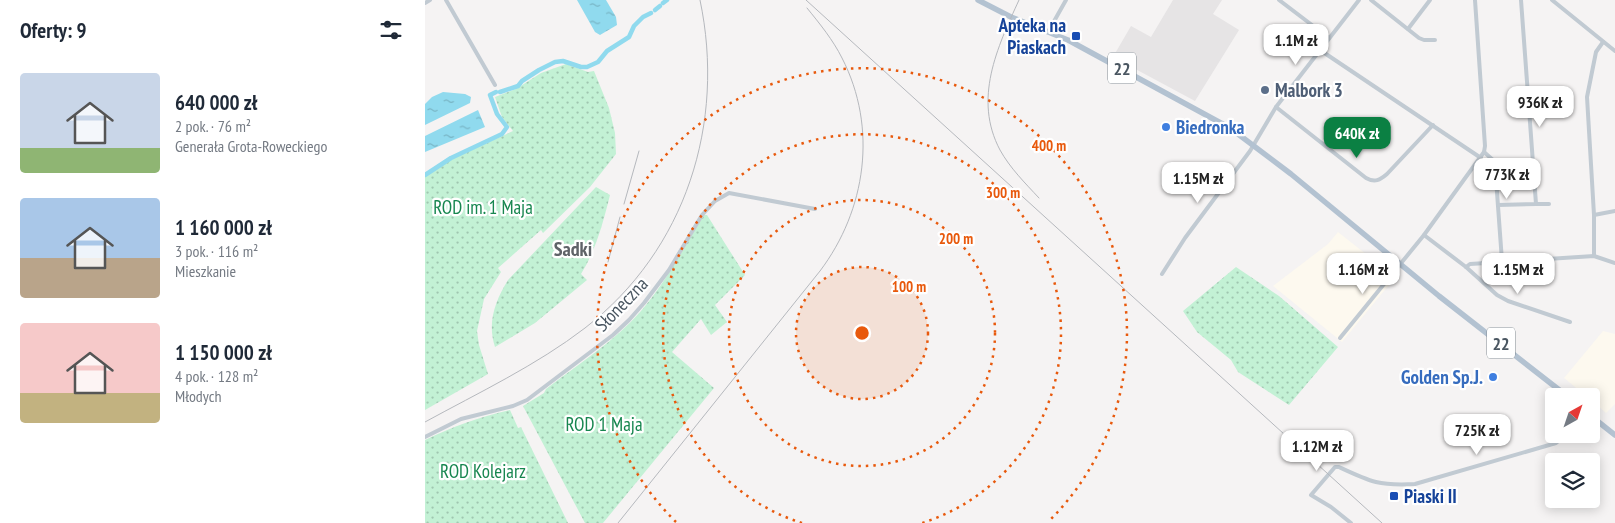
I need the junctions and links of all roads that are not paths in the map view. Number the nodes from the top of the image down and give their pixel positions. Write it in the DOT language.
graph roads {
  1 [pos="429,0"];
  2 [pos="446,0"];
  3 [pos="978,0"];
  4 [pos="1066,0"];
  5 [pos="1279,0"];
  6 [pos="1359,0"];
  7 [pos="1371,0"];
  8 [pos="1429,0"];
  9 [pos="1475,0"];
  10 [pos="1521,0"];
  11 [pos="1552,0"];
  12 [pos="425,3"];
  13 [pos="1409,29"];
  14 [pos="1048,32"];
  15 [pos="1329,38"];
  16 [pos="1435,40"];
  17 [pos="1603,42"];
  18 [pos="1320,50"];
  19 [pos="1615,51"];
  20 [pos="495,85"];
  21 [pos="1276,107"];
  22 [pos="1433,125"];
  23 [pos="1253,145"];
  24 [pos="1484,152"];
  25 [pos="1481,158"];
  26 [pos="1536,204"];
  27 [pos="1549,204"];
  28 [pos="1498,205"];
  29 [pos="815,209"];
  30 [pos="1615,211"];
  31 [pos="1594,215"];
  32 [pos="1424,235"];
  33 [pos="1593,256"];
  34 [pos="1502,261"];
  35 [pos="1400,264"];
  36 [pos="1615,264"];
  37 [pos="1466,267"];
  38 [pos="1162,274"];
  39 [pos="1571,322"];
  40 [pos="1340,338"];
  41 [pos="1557,388"];
  42 [pos="1600,423"];
  43 [pos="1615,435"];
  44 [pos="425,437"];
  45 [pos="1556,443"];
  46 [pos="1351,523"];
  1 -- 12 [label="street"];
  2 -- 20 [label="street"];
  3 -- 14 [label="main road, 22"];
  4 -- 14 [label="street"];
  5 -- 15 [label="street"];
  6 -- 15 [label="street"];
  7 -- 13 [label="street"];
  8 -- 13 [label="street"];
  9 -- 24 [label="street"];
  10 -- 26 [label="street"];
  11 -- 17 [label="street"];
  13 -- 16 [label="street"];
  14 -- 23 [label="main road, 22"];
  15 -- 18 [label="street"];
  17 -- 19 [label="street"];
  17 -- 31 [label="street"];
  18 -- 21 [label="street"];
  18 -- 22 [label="street"];
  21 -- 22 [label="street"];
  21 -- 23 [label="street"];
  22 -- 25 [label="street"];
  23 -- 35 [label="main road, 22"];
  23 -- 38 [label="street"];
  24 -- 25 [label="street"];
  24 -- 28 [label="street"];
  25 -- 32 [label="street"];
  26 -- 27 [label="street"];
  26 -- 28 [label="street"];
  28 -- 34 [label="street"];
  29 -- 44 [label="street, Słoneczna"];
  30 -- 31 [label="street"];
  31 -- 33 [label="street"];
  32 -- 35 [label="street"];
  32 -- 37 [label="street"];
  33 -- 34 [label="street"];
  33 -- 36 [label="street"];
  34 -- 37 [label="street"];
  35 -- 40 [label="street"];
  35 -- 41 [label="main road, 22"];
  37 -- 39 [label="street"];
  42 -- 43 [label="main road"];
  45 -- 46 [label="street"];
}
